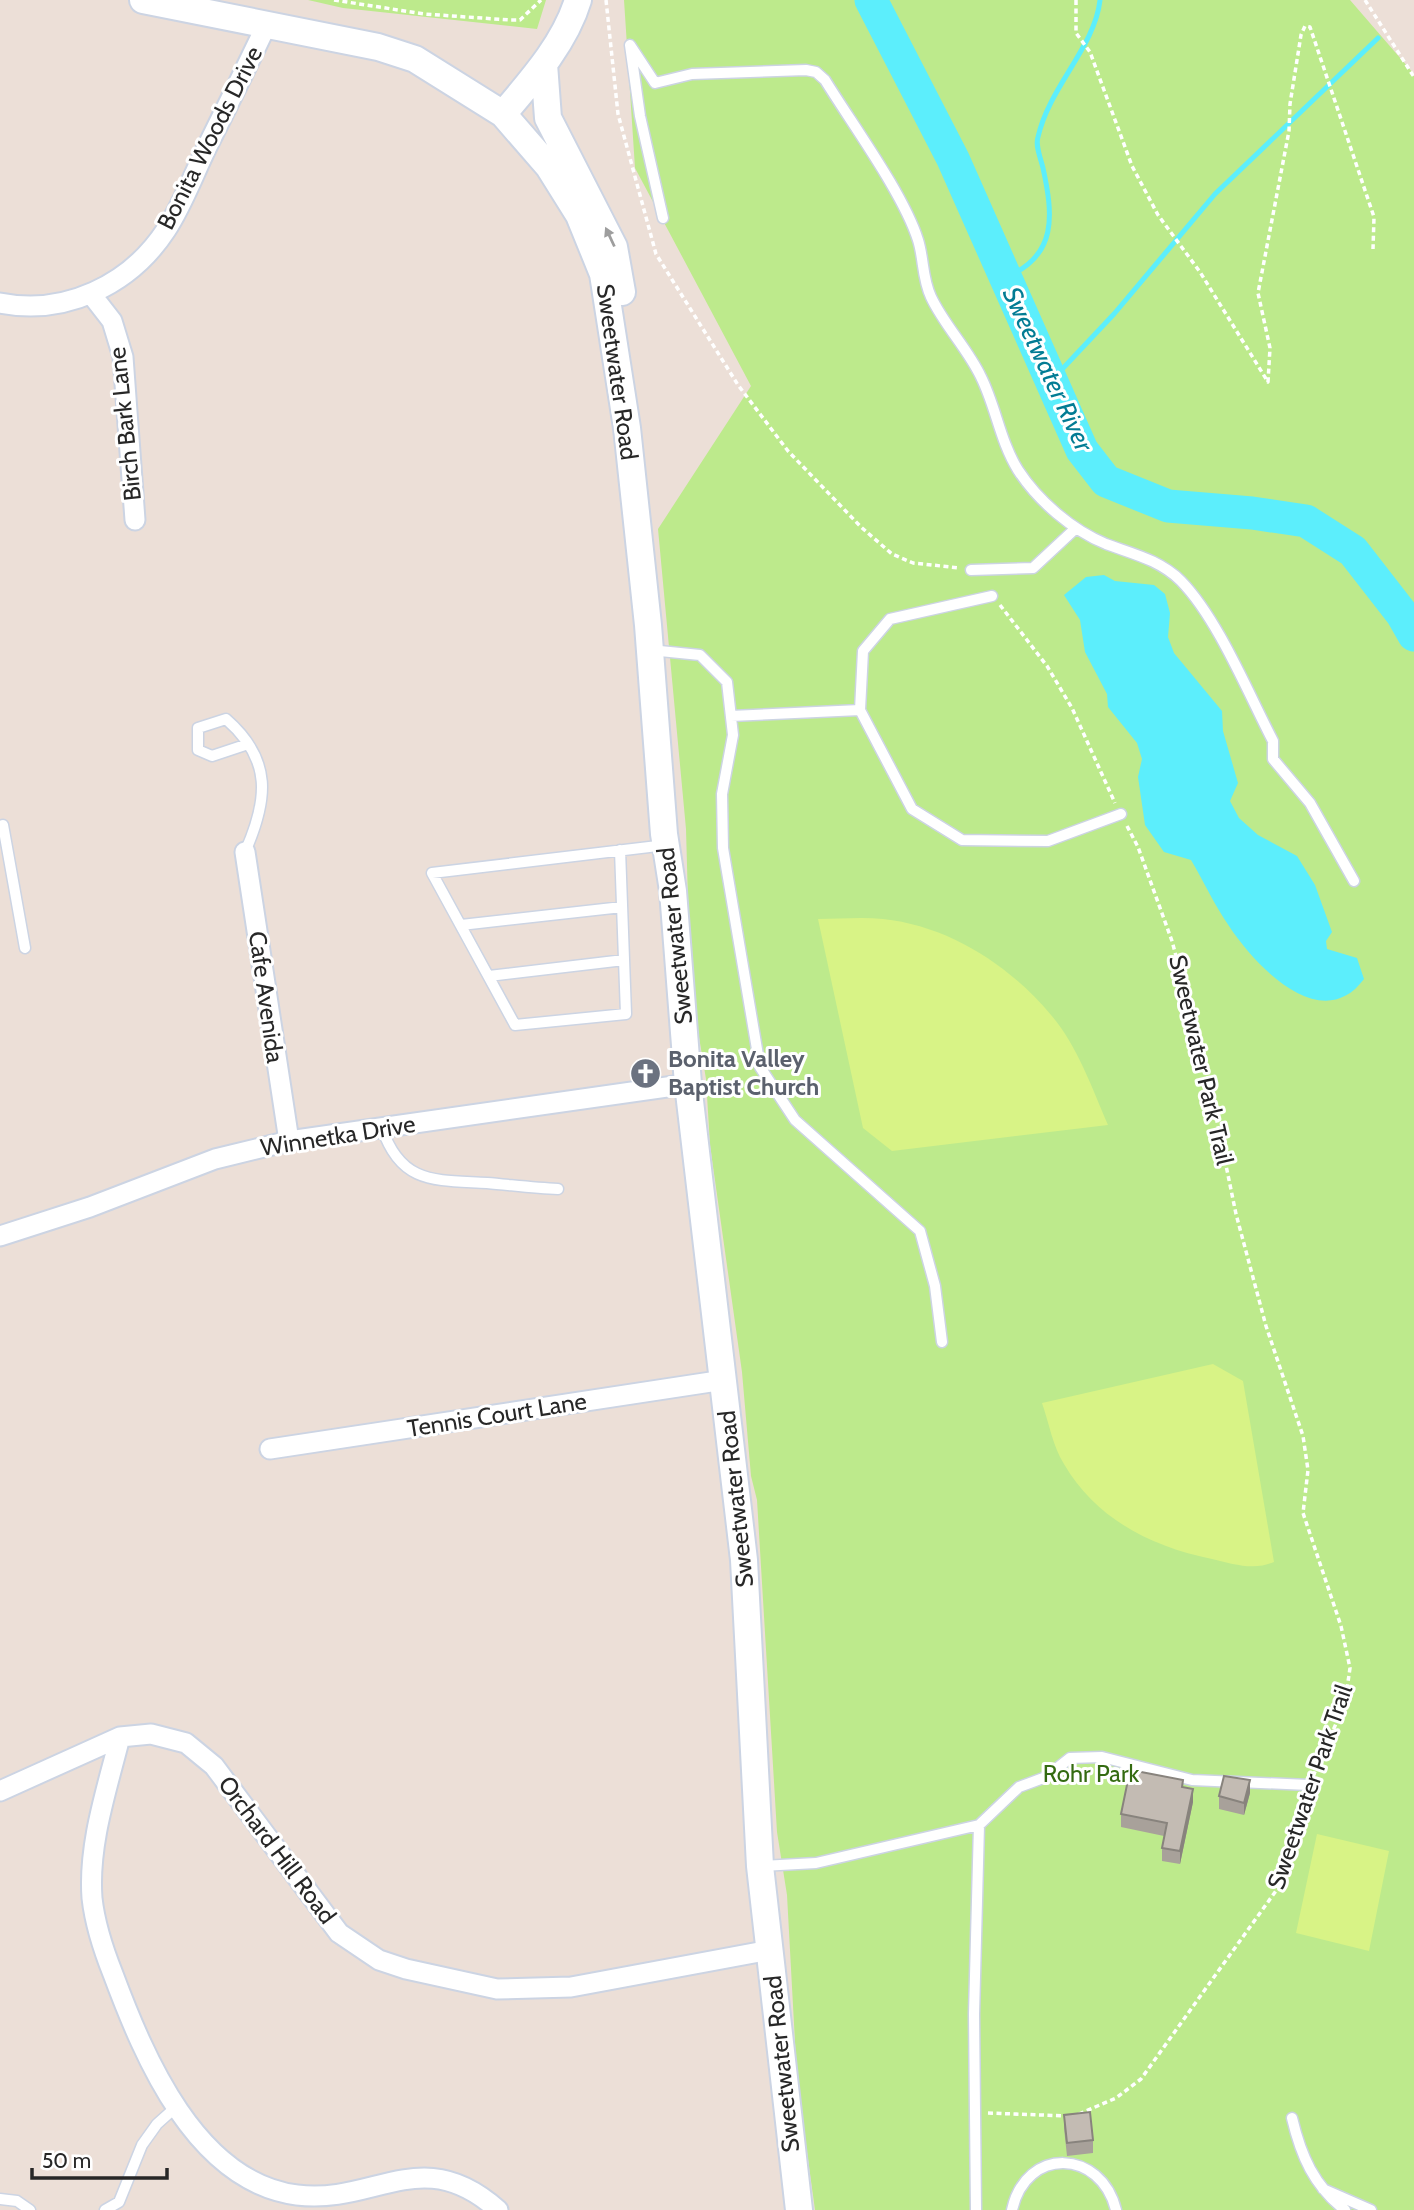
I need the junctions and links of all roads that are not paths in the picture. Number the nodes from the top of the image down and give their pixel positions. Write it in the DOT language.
graph roads {
  1 [pos="143,0"];
  2 [pos="578,0"];
  3 [pos="267,24"];
  4 [pos="544,64"];
  5 [pos="503,114"];
  6 [pos="663,218"];
  7 [pos="91,294"];
  8 [pos="0,303"];
  9 [pos="617,349"];
  10 [pos="135,520"];
  11 [pos="1076,528"];
  12 [pos="971,570"];
  13 [pos="992,596"];
  14 [pos="650,650"];
  15 [pos="860,710"];
  16 [pos="731,716"];
  17 [pos="248,744"];
  18 [pos="1121,814"];
  19 [pos="0,826"];
  20 [pos="666,845"];
  21 [pos="620,850"];
  22 [pos="245,852"];
  23 [pos="1353,880"];
  24 [pos="622,908"];
  25 [pos="461,925"];
  26 [pos="25,948"];
  27 [pos="624,960"];
  28 [pos="489,976"];
  29 [pos="688,1084"];
  30 [pos="382,1128"];
  31 [pos="289,1141"];
  32 [pos="558,1189"];
  33 [pos="0,1236"];
  34 [pos="942,1342"];
  35 [pos="724,1380"];
  36 [pos="270,1449"];
  37 [pos="120,1737"];
  38 [pos="1309,1785"];
  39 [pos="0,1791"];
  40 [pos="979,1825"];
  41 [pos="760,1866"];
  42 [pos="770,1950"];
  43 [pos="176,2106"];
  44 [pos="1292,2118"];
  45 [pos="1323,2188"];
  46 [pos="0,2199"];
  47 [pos="30,2210"];
  48 [pos="104,2210"];
  49 [pos="498,2210"];
  50 [pos="799,2210"];
  51 [pos="976,2210"];
  52 [pos="1012,2210"];
  53 [pos="1116,2210"];
  54 [pos="1345,2210"];
  55 [pos="1371,2210"];
  1 -- 3 [label="main road, Sweetwater Road"];
  2 -- 4 [label="main road"];
  3 -- 5 [label="main road, Sweetwater Road"];
  3 -- 7 [label="street, Bonita Woods Drive"];
  4 -- 5 [label="main road"];
  9 -- 4 [label="main road, one-way"];
  5 -- 9 [label="main road, Sweetwater Road"];
  6 -- 11 [label="lane"];
  7 -- 8 [label="street, Bonita Woods Drive"];
  7 -- 10 [label="street, Birch Bark Lane"];
  9 -- 14 [label="main road, Sweetwater Road"];
  11 -- 12 [label="lane"];
  11 -- 23 [label="lane"];
  13 -- 15 [label="lane"];
  14 -- 16 [label="lane"];
  14 -- 20 [label="main road, Sweetwater Road"];
  15 -- 16 [label="lane"];
  15 -- 18 [label="lane"];
  16 -- 34 [label="lane"];
  17 -- 17 [label="lane"];
  17 -- 22 [label="lane"];
  19 -- 26 [label="lane"];
  20 -- 21 [label="lane"];
  20 -- 29 [label="main road, Sweetwater Road"];
  21 -- 24 [label="lane"];
  21 -- 25 [label="lane"];
  22 -- 31 [label="street, Cafe Avenida"];
  24 -- 25 [label="lane"];
  24 -- 27 [label="lane"];
  25 -- 28 [label="lane"];
  27 -- 28 [label="lane"];
  27 -- 28 [label="lane"];
  29 -- 30 [label="street, Winnetka Drive"];
  29 -- 35 [label="main road, Sweetwater Road"];
  30 -- 31 [label="street, Winnetka Drive"];
  30 -- 32 [label="lane"];
  31 -- 33 [label="street, Winnetka Drive"];
  35 -- 36 [label="street, Tennis Court Lane"];
  35 -- 41 [label="main road, Sweetwater Road"];
  37 -- 39 [label="street, Orchard Hill Road"];
  37 -- 42 [label="street, Orchard Hill Road"];
  37 -- 43 [label="street"];
  38 -- 40 [label="lane"];
  40 -- 41 [label="lane"];
  40 -- 51 [label="lane"];
  41 -- 42 [label="main road, Sweetwater Road"];
  42 -- 50 [label="main road, Sweetwater Road"];
  43 -- 48 [label="lane"];
  43 -- 49 [label="street"];
  44 -- 45 [label="lane"];
  45 -- 54 [label="lane"];
  45 -- 55 [label="lane"];
  46 -- 47 [label="lane"];
  52 -- 53 [label="lane"];
}
